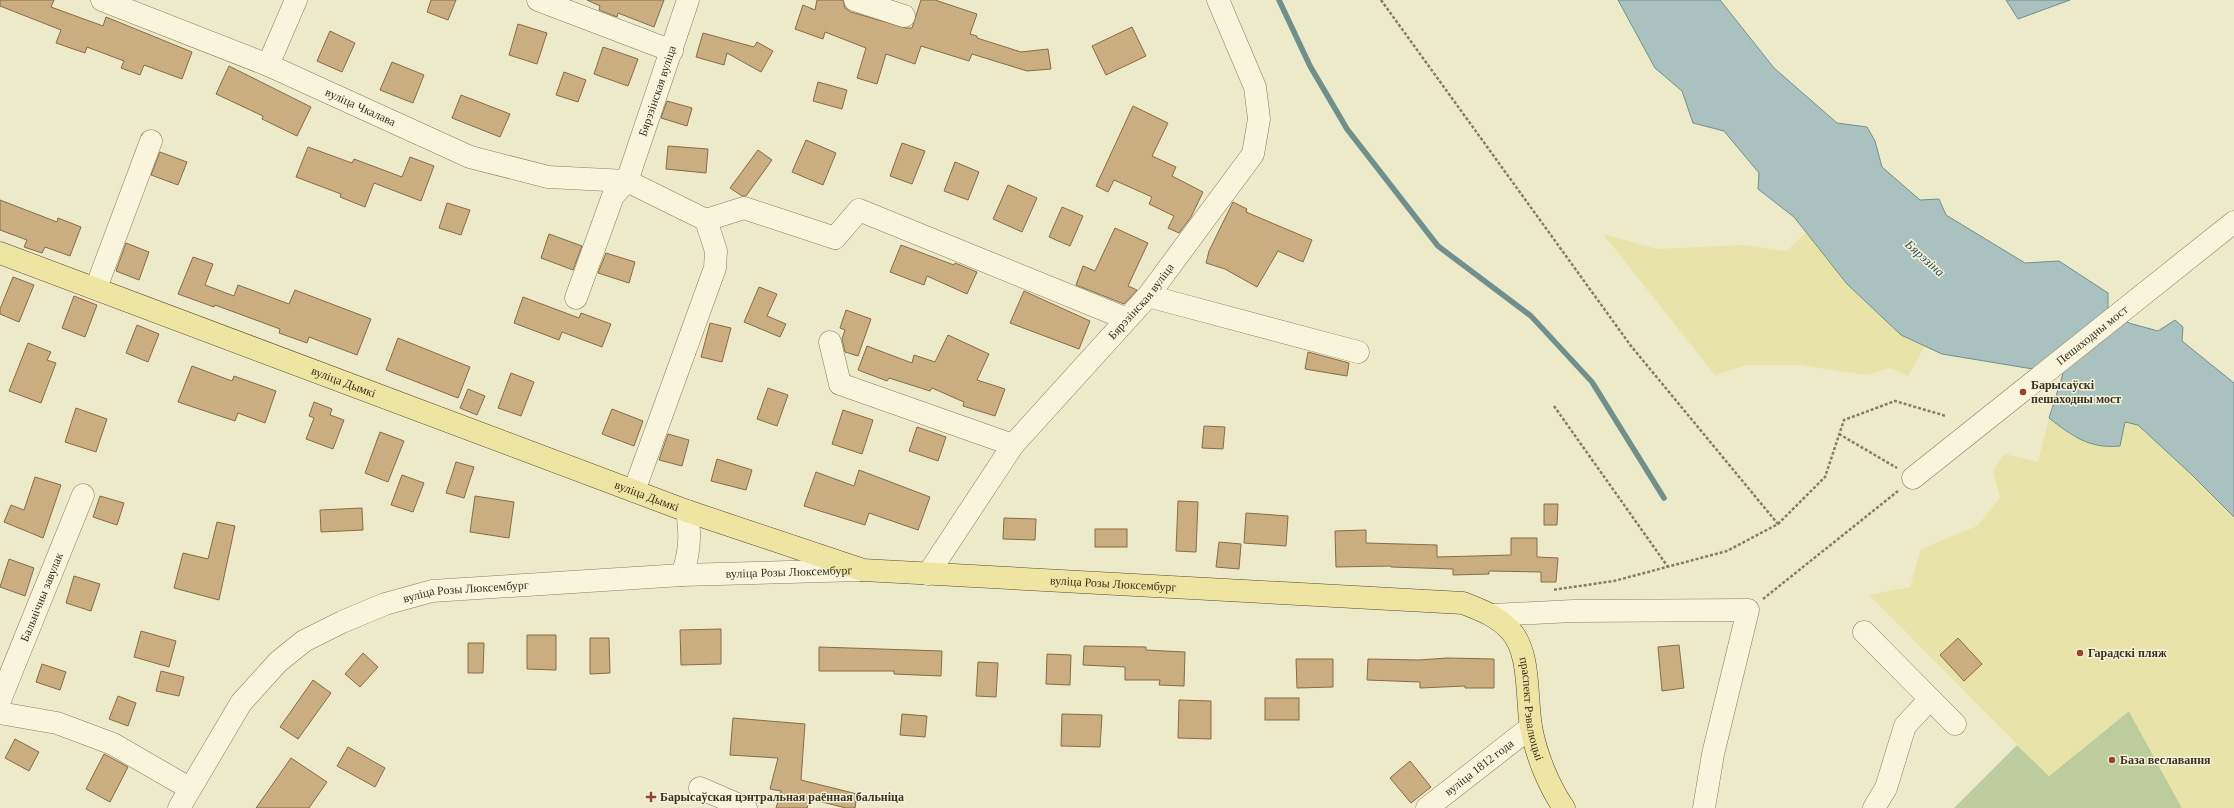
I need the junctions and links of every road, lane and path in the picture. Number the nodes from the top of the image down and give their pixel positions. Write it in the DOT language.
graph roads {
  1 [pos="102,0"];
  2 [pos="296,0"];
  3 [pos="538,0"];
  4 [pos="688,0"];
  5 [pos="855,0"];
  6 [pos="1218,0"];
  7 [pos="1381,0"];
  8 [pos="904,16"];
  9 [pos="672,52"];
  10 [pos="268,65"];
  11 [pos="151,141"];
  12 [pos="627,181"];
  13 [pos="706,220"];
  14 [pos="2234,222"];
  15 [pos="0,253"];
  16 [pos="96,288"];
  17 [pos="1148,296"];
  18 [pos="576,298"];
  19 [pos="1127,319"];
  20 [pos="830,342"];
  21 [pos="1358,352"];
  22 [pos="1554,406"];
  23 [pos="1946,416"];
  24 [pos="1839,434"];
  25 [pos="1013,445"];
  26 [pos="1876,456"];
  27 [pos="1913,478"];
  28 [pos="634,491"];
  29 [pos="83,495"];
  30 [pos="687,511"];
  31 [pos="1778,524"];
  32 [pos="1668,566"];
  33 [pos="863,570"];
  34 [pos="928,574"];
  35 [pos="682,575"];
  36 [pos="1546,591"];
  37 [pos="1748,610"];
  38 [pos="1492,615"];
  39 [pos="1864,632"];
  40 [pos="1930,699"];
  41 [pos="0,700"];
  42 [pos="0,713"];
  43 [pos="1955,724"];
  44 [pos="1531,727"];
  45 [pos="189,788"];
  46 [pos="700,788"];
  47 [pos="179,808"];
  48 [pos="746,808"];
  49 [pos="1427,808"];
  50 [pos="1564,808"];
  51 [pos="1704,808"];
  52 [pos="1874,808"];
  1 -- 10 [label="street, вуліца Чкалава"];
  2 -- 10 [label="street"];
  3 -- 9 [label="street"];
  4 -- 9 [label="street, Бярэзінская вуліца"];
  5 -- 8 [label="street"];
  6 -- 17 [label="street, Бярэзінская вуліца"];
  7 -- 31 [label="path"];
  9 -- 12 [label="street, Бярэзінская вуліца"];
  10 -- 12 [label="street, вуліца Чкалава"];
  11 -- 16 [label="street"];
  12 -- 13 [label="street"];
  12 -- 18 [label="street"];
  13 -- 19 [label="street"];
  13 -- 28 [label="street"];
  14 -- 27 [label="street, Пешаходны мост"];
  15 -- 16 [label="main road, вуліца Дымкі"];
  16 -- 28 [label="main road, вуліца Дымкі"];
  17 -- 19 [label="street, Бярэзінская вуліца"];
  17 -- 21 [label="street"];
  19 -- 25 [label="street, Бярэзінская вуліца"];
  20 -- 25 [label="street"];
  22 -- 32 [label="path"];
  23 -- 24 [label="path"];
  24 -- 26 [label="path"];
  24 -- 31 [label="path"];
  25 -- 34 [label="street, Бярэзінская вуліца"];
  27 -- 37 [label="path"];
  28 -- 30 [label="main road, вуліца Дымкі"];
  29 -- 41 [label="street, Бальнічны завулак"];
  30 -- 33 [label="main road, вуліца Дымкі"];
  30 -- 35 [label="street, вуліца Дымкі"];
  31 -- 32 [label="path"];
  32 -- 36 [label="path"];
  33 -- 34 [label="main road, вуліца Розы Люксембург"];
  33 -- 35 [label="street, вуліца Розы Люксембург"];
  34 -- 38 [label="main road, вуліца Розы Люксембург"];
  35 -- 45 [label="street, вуліца Розы Люксембург"];
  37 -- 38 [label="street"];
  37 -- 51 [label="street"];
  38 -- 44 [label="main road, праспект Рэвалюцыі"];
  39 -- 40 [label="street"];
  40 -- 43 [label="street"];
  40 -- 52 [label="street"];
  42 -- 45 [label="street"];
  44 -- 49 [label="street, вуліца 1812 года"];
  44 -- 50 [label="main road, праспект Рэвалюцыі"];
  45 -- 47 [label="street, вуліца Розы Люксембург"];
  46 -- 48 [label="street"];
}
